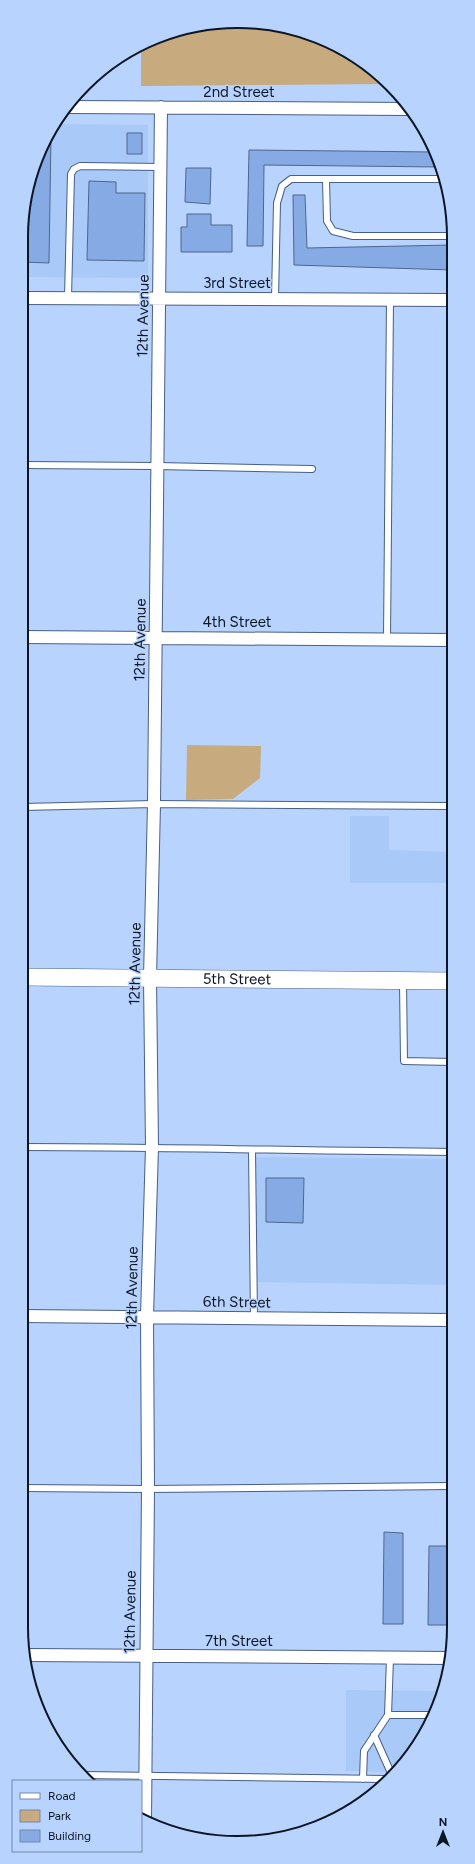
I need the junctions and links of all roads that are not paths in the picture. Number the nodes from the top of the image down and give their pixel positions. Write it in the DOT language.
graph roads {
  1 [pos="74,106"];
  2 [pos="161,107"];
  3 [pos="403,109"];
  4 [pos="160,167"];
  5 [pos="326,180"];
  6 [pos="439,180"];
  7 [pos="447,236"];
  8 [pos="28,298"];
  9 [pos="68,298"];
  10 [pos="159,299"];
  11 [pos="275,299"];
  12 [pos="390,300"];
  13 [pos="447,300"];
  14 [pos="28,466"];
  15 [pos="157,466"];
  16 [pos="312,469"];
  17 [pos="28,636"];
  18 [pos="155,638"];
  19 [pos="388,640"];
  20 [pos="447,640"];
  21 [pos="154,804"];
  22 [pos="28,806"];
  23 [pos="447,806"];
  24 [pos="28,977"];
  25 [pos="150,978"];
  26 [pos="403,980"];
  27 [pos="447,981"];
  28 [pos="447,1062"];
  29 [pos="28,1147"];
  30 [pos="152,1147"];
  31 [pos="252,1150"];
  32 [pos="447,1152"];
  33 [pos="28,1316"];
  34 [pos="147,1316"];
  35 [pos="254,1319"];
  36 [pos="447,1320"];
  37 [pos="447,1486"];
  38 [pos="28,1488"];
  39 [pos="148,1489"];
  40 [pos="30,1655"];
  41 [pos="146,1656"];
  42 [pos="390,1658"];
  43 [pos="444,1658"];
  44 [pos="388,1715"];
  45 [pos="427,1715"];
  46 [pos="374,1735"];
  47 [pos="390,1771"];
  48 [pos="88,1774"];
  49 [pos="145,1775"];
  50 [pos="363,1779"];
  51 [pos="382,1779"];
  52 [pos="145,1814"];
  1 -- 2 [label="street, 2nd Street"];
  2 -- 3 [label="street, 2nd Street"];
  2 -- 4 [label="street, 12th Avenue"];
  4 -- 9 [label="lane"];
  4 -- 10 [label="street, 12th Avenue"];
  5 -- 6 [label="lane"];
  5 -- 7 [label="lane"];
  5 -- 11 [label="lane"];
  8 -- 9 [label="street, 3rd Street"];
  9 -- 10 [label="street, 3rd Street"];
  10 -- 11 [label="street, 3rd Street"];
  10 -- 15 [label="street, 12th Avenue"];
  11 -- 12 [label="street, 3rd Street"];
  12 -- 13 [label="street, 3rd Street"];
  12 -- 19 [label="lane"];
  14 -- 15 [label="lane"];
  15 -- 16 [label="lane"];
  15 -- 18 [label="street, 12th Avenue"];
  17 -- 18 [label="street, 4th Street"];
  18 -- 19 [label="street, 4th Street"];
  18 -- 21 [label="street, 12th Avenue"];
  19 -- 20 [label="street, 4th Street"];
  21 -- 22 [label="lane"];
  21 -- 23 [label="lane"];
  21 -- 25 [label="street, 12th Avenue"];
  24 -- 25 [label="main road, 5th Street"];
  25 -- 26 [label="main road, 5th Street"];
  25 -- 30 [label="street, 12th Avenue"];
  26 -- 27 [label="main road, 5th Street"];
  26 -- 28 [label="lane"];
  29 -- 30 [label="lane"];
  30 -- 31 [label="lane"];
  30 -- 34 [label="street, 12th Avenue"];
  31 -- 32 [label="lane"];
  31 -- 35 [label="lane"];
  33 -- 34 [label="street, 6th Street"];
  34 -- 35 [label="street, 6th Street"];
  34 -- 39 [label="street, 12th Avenue"];
  35 -- 36 [label="street, 6th Street"];
  37 -- 39 [label="lane"];
  38 -- 39 [label="lane"];
  39 -- 41 [label="street, 12th Avenue"];
  40 -- 41 [label="street, 7th Street"];
  41 -- 42 [label="street, 7th Street"];
  41 -- 49 [label="street, 12th Avenue"];
  42 -- 43 [label="street, 7th Street"];
  42 -- 44 [label="lane"];
  44 -- 45 [label="lane"];
  44 -- 46 [label="lane"];
  46 -- 47 [label="lane"];
  46 -- 50 [label="lane"];
  48 -- 49 [label="lane"];
  49 -- 50 [label="lane"];
  49 -- 52 [label="street, 12th Avenue"];
  50 -- 51 [label="lane"];
}
